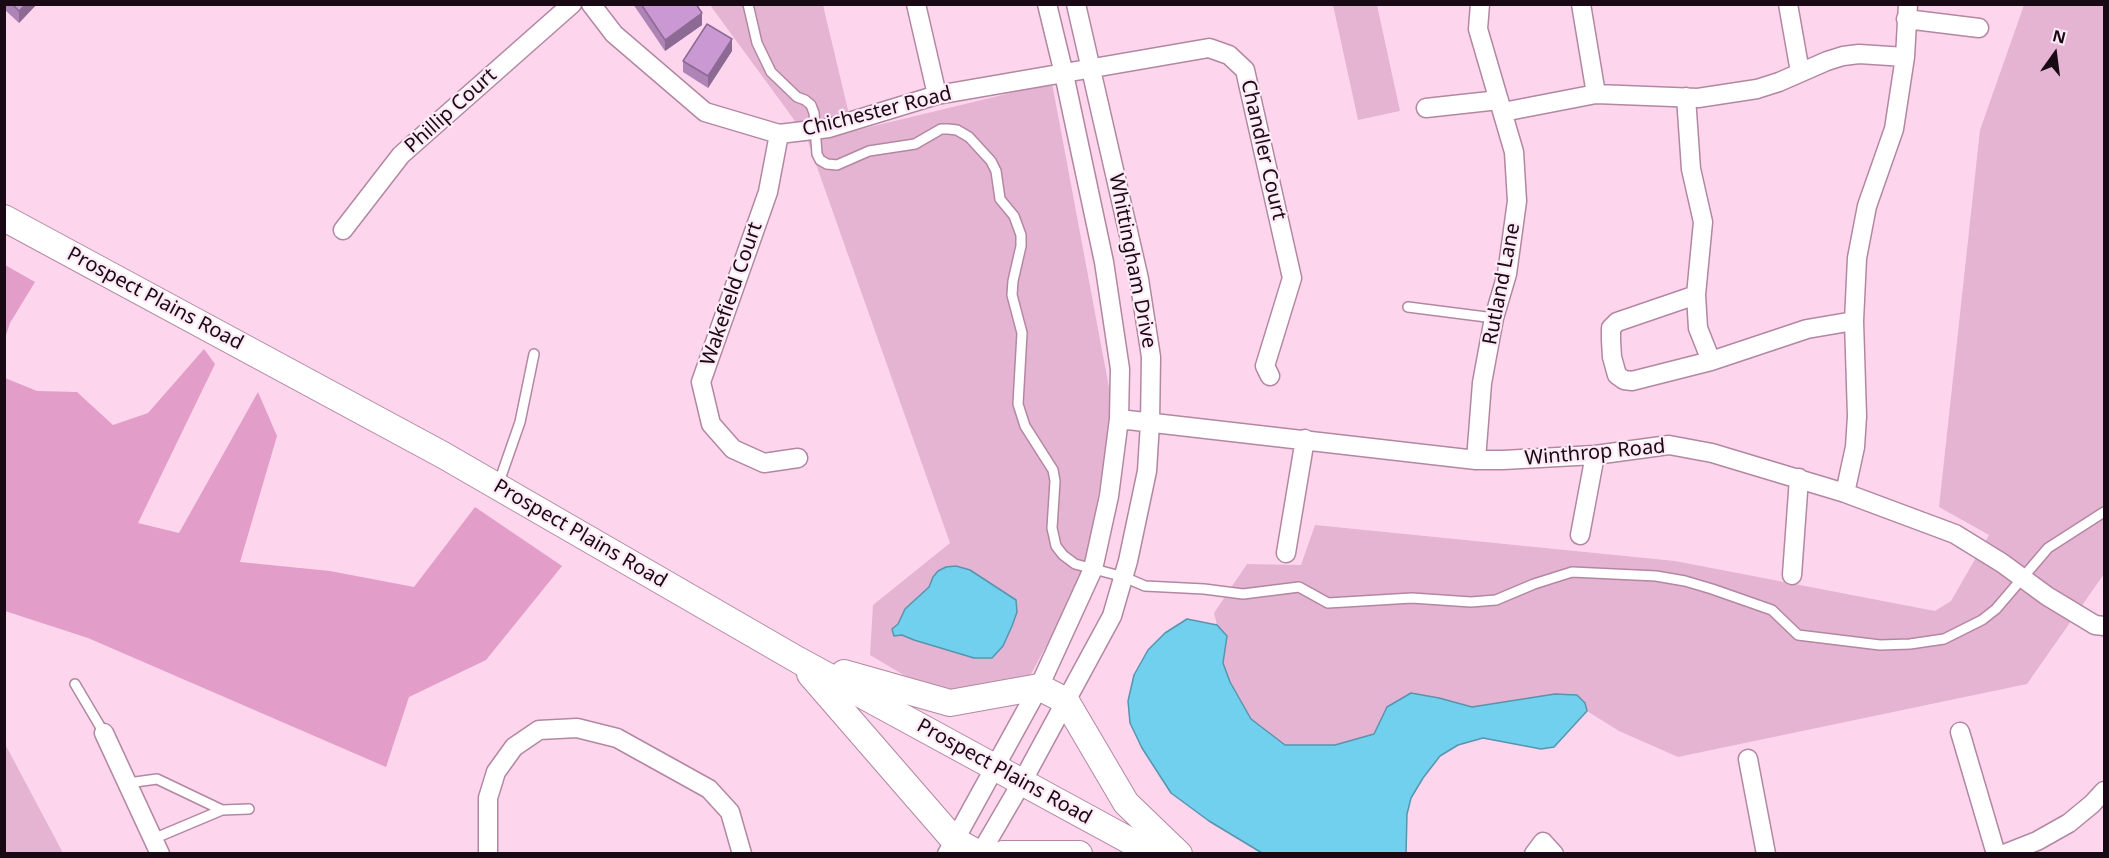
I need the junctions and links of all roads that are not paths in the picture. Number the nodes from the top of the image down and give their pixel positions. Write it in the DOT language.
graph roads {
  1 [pos="572,4"];
  2 [pos="591,4"];
  3 [pos="748,4"];
  4 [pos="916,4"];
  5 [pos="1047,4"];
  6 [pos="1076,4"];
  7 [pos="1480,4"];
  8 [pos="1581,4"];
  9 [pos="1788,4"];
  10 [pos="1907,12"];
  11 [pos="1979,28"];
  12 [pos="1905,57"];
  13 [pos="1091,69"];
  14 [pos="1800,72"];
  15 [pos="1064,74"];
  16 [pos="1596,94"];
  17 [pos="937,95"];
  18 [pos="1686,97"];
  19 [pos="1501,106"];
  20 [pos="1426,108"];
  21 [pos="815,130"];
  22 [pos="779,134"];
  23 [pos="4,218"];
  24 [pos="343,230"];
  25 [pos="1696,295"];
  26 [pos="1408,307"];
  27 [pos="1494,318"];
  28 [pos="1854,321"];
  29 [pos="534,354"];
  30 [pos="1711,361"];
  31 [pos="1270,376"];
  32 [pos="1119,419"];
  33 [pos="1150,423"];
  34 [pos="1305,439"];
  35 [pos="1595,455"];
  36 [pos="798,458"];
  37 [pos="1476,460"];
  38 [pos="1799,478"];
  39 [pos="498,486"];
  40 [pos="1845,493"];
  41 [pos="2104,512"];
  42 [pos="1581,535"];
  43 [pos="1286,553"];
  44 [pos="1093,569"];
  45 [pos="1792,575"];
  46 [pos="1124,577"];
  47 [pos="2022,578"];
  48 [pos="2104,626"];
  49 [pos="798,660"];
  50 [pos="75,684"];
  51 [pos="1039,687"];
  52 [pos="1066,702"];
  53 [pos="1960,732"];
  54 [pos="104,733"];
  55 [pos="1748,759"];
  56 [pos="995,767"];
  57 [pos="1022,782"];
  58 [pos="128,783"];
  59 [pos="2104,791"];
  60 [pos="249,809"];
  61 [pos="222,810"];
  62 [pos="157,846"];
  63 [pos="951,847"];
  64 [pos="488,854"];
  65 [pos="742,854"];
  66 [pos="979,854"];
  67 [pos="1002,854"];
  68 [pos="1079,854"];
  69 [pos="1154,854"];
  70 [pos="1179,854"];
  71 [pos="1534,854"];
  72 [pos="1554,854"];
  73 [pos="1766,854"];
  74 [pos="1996,854"];
  75 [pos="2004,854"];
  1 -- 24 [label="street, Phillip Court"];
  2 -- 22 [label="street, Chichester Road"];
  3 -- 21 [label="lane"];
  4 -- 17 [label="street"];
  5 -- 15 [label="street, Whittingham Drive"];
  6 -- 13 [label="street, Whittingham Drive"];
  7 -- 19 [label="street, Rutland Lane"];
  8 -- 16 [label="street"];
  9 -- 14 [label="street"];
  10 -- 11 [label="street"];
  10 -- 12 [label="street"];
  12 -- 14 [label="street"];
  12 -- 28 [label="street"];
  13 -- 15 [label="street, Chandler Court"];
  13 -- 31 [label="street, Chandler Court"];
  13 -- 33 [label="street, Whittingham Drive"];
  14 -- 18 [label="street"];
  15 -- 17 [label="street, Chichester Road"];
  15 -- 32 [label="street, Whittingham Drive"];
  16 -- 18 [label="street"];
  16 -- 19 [label="street"];
  17 -- 21 [label="street, Chichester Road"];
  18 -- 25 [label="street"];
  19 -- 20 [label="street"];
  19 -- 27 [label="street, Rutland Lane"];
  21 -- 22 [label="street, Chichester Road"];
  21 -- 44 [label="lane"];
  22 -- 36 [label="street, Wakefield Court"];
  23 -- 39 [label="street, Prospect Plains Road"];
  25 -- 30 [label="street"];
  25 -- 30 [label="street"];
  26 -- 27 [label="lane"];
  27 -- 37 [label="street, Rutland Lane"];
  28 -- 30 [label="street"];
  28 -- 40 [label="street"];
  29 -- 39 [label="lane"];
  32 -- 33 [label="street, Winthrop Road"];
  32 -- 44 [label="street, Whittingham Drive"];
  33 -- 34 [label="street, Winthrop Road"];
  33 -- 46 [label="street, Whittingham Drive"];
  34 -- 37 [label="street, Winthrop Road"];
  34 -- 43 [label="street"];
  35 -- 37 [label="street, Winthrop Road"];
  35 -- 38 [label="street, Winthrop Road"];
  35 -- 42 [label="street"];
  38 -- 40 [label="street, Winthrop Road"];
  38 -- 45 [label="street"];
  39 -- 49 [label="street, Prospect Plains Road"];
  40 -- 47 [label="street, Winthrop Road"];
  41 -- 47 [label="lane"];
  44 -- 46 [label="lane"];
  44 -- 51 [label="street, Whittingham Drive"];
  46 -- 47 [label="lane"];
  46 -- 52 [label="street, Whittingham Drive"];
  47 -- 48 [label="street, Winthrop Road"];
  49 -- 51 [label="street"];
  49 -- 56 [label="street, Prospect Plains Road"];
  49 -- 63 [label="street"];
  50 -- 54 [label="lane"];
  51 -- 52 [label="street"];
  51 -- 56 [label="street, Whittingham Drive"];
  52 -- 57 [label="street, Whittingham Drive"];
  52 -- 70 [label="street"];
  53 -- 74 [label="street"];
  54 -- 58 [label="street"];
  55 -- 73 [label="street"];
  56 -- 57 [label="street, Prospect Plains Road"];
  56 -- 63 [label="street, Whittingham Drive"];
  57 -- 66 [label="street, Whittingham Drive"];
  57 -- 69 [label="street, Prospect Plains Road"];
  58 -- 61 [label="lane"];
  58 -- 62 [label="street"];
  59 -- 75 [label="street"];
  60 -- 61 [label="lane"];
  61 -- 62 [label="lane"];
  63 -- 66 [label="street"];
  64 -- 65 [label="street"];
  67 -- 68 [label="street"];
  71 -- 72 [label="street"];
}
